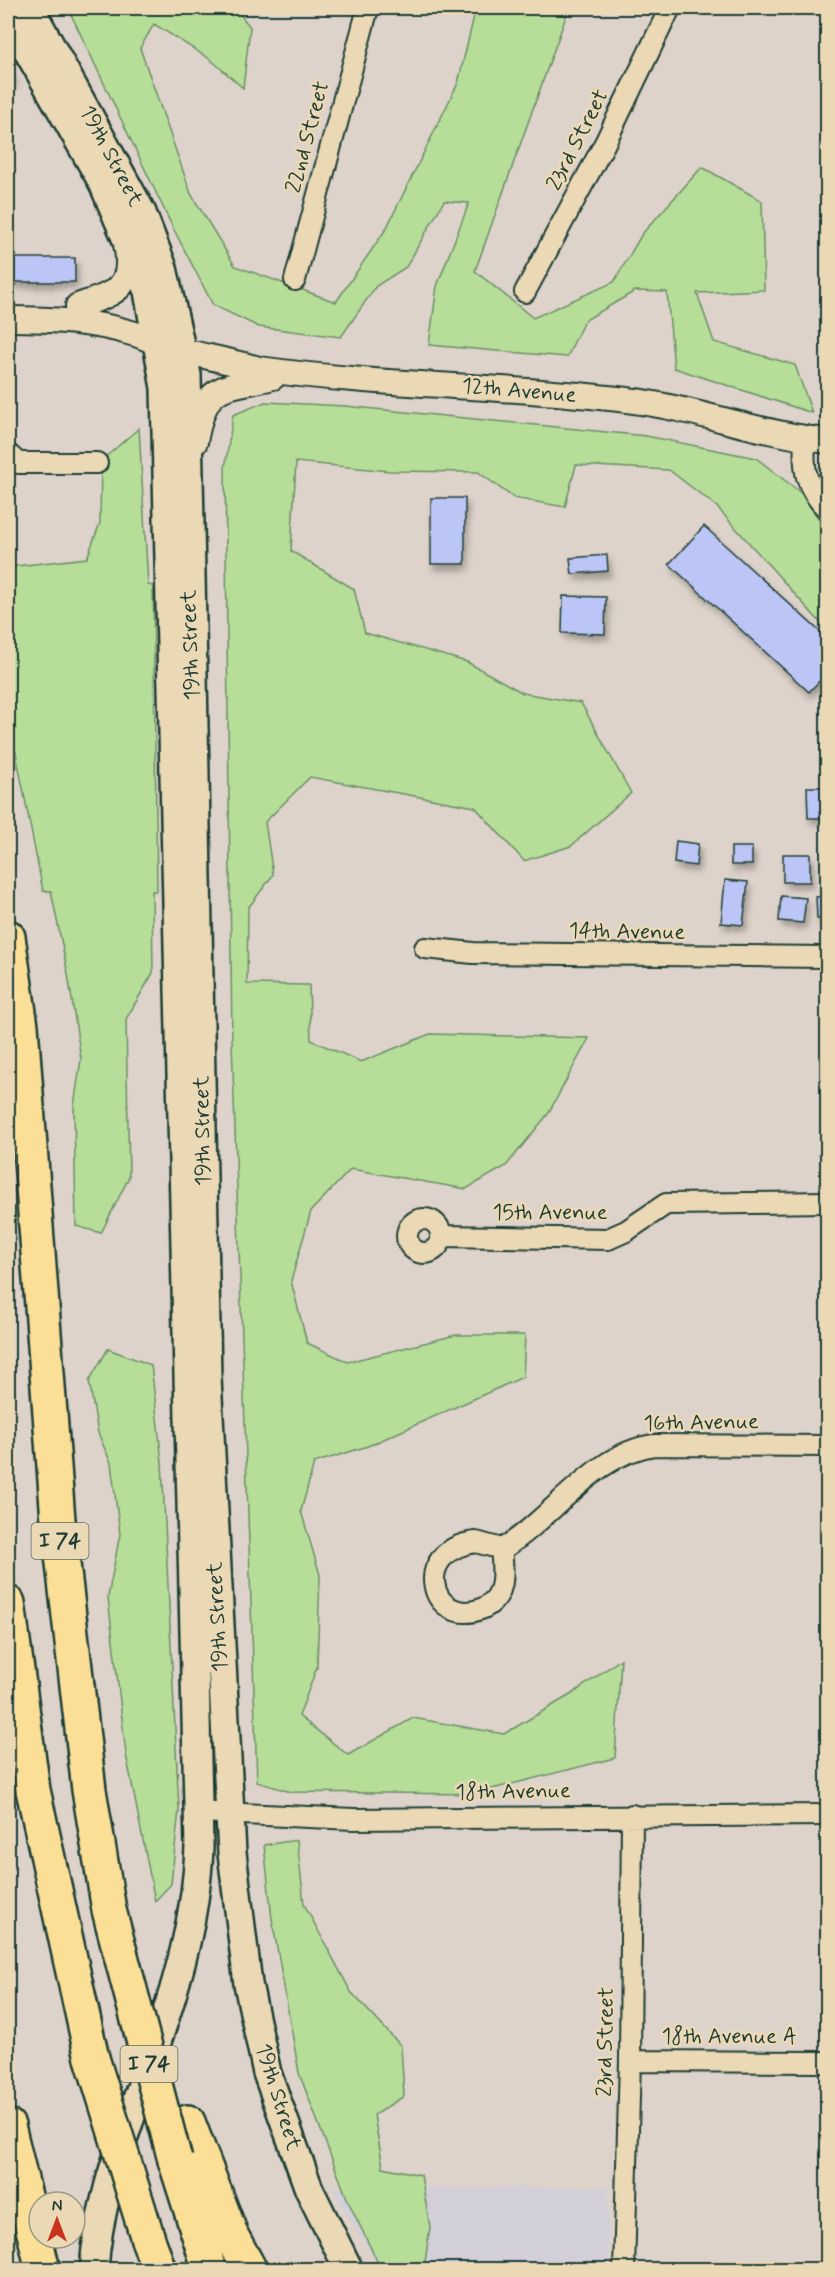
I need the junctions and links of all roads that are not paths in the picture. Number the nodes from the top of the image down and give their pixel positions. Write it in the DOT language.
graph roads {
  1 [pos="30,8"];
  2 [pos="368,8"];
  3 [pos="670,8"];
  4 [pos="8,16"];
  5 [pos="124,233"];
  6 [pos="295,280"];
  7 [pos="525,292"];
  8 [pos="8,304"];
  9 [pos="78,306"];
  10 [pos="8,319"];
  11 [pos="168,338"];
  12 [pos="288,373"];
  13 [pos="816,440"];
  14 [pos="8,454"];
  15 [pos="97,463"];
  16 [pos="187,488"];
  17 [pos="828,510"];
  18 [pos="8,937"];
  19 [pos="425,948"];
  20 [pos="828,957"];
  21 [pos="828,1202"];
  22 [pos="442,1236"];
  23 [pos="828,1446"];
  24 [pos="502,1549"];
  25 [pos="8,1603"];
  26 [pos="199,1812"];
  27 [pos="229,1815"];
  28 [pos="632,1815"];
  29 [pos="828,1815"];
  30 [pos="124,1967"];
  31 [pos="630,2061"];
  32 [pos="828,2062"];
  33 [pos="8,2126"];
  34 [pos="43,2270"];
  35 [pos="94,2270"];
  36 [pos="159,2270"];
  37 [pos="210,2270"];
  38 [pos="250,2270"];
  39 [pos="349,2270"];
  40 [pos="624,2270"];
  1 -- 11 [label="main road, 19th Street"];
  2 -- 6 [label="street, 22nd Street"];
  3 -- 7 [label="street, 23rd Street"];
  4 -- 5 [label="main road, 19th Street"];
  5 -- 9 [label="street"];
  5 -- 11 [label="main road, 19th Street"];
  8 -- 9 [label="street, 12th Avenue"];
  9 -- 11 [label="street, 12th Avenue"];
  10 -- 11 [label="street, 12th Avenue"];
  11 -- 12 [label="street, 12th Avenue"];
  11 -- 16 [label="main road, 19th Street"];
  11 -- 26 [label="main road, 19th Street"];
  12 -- 13 [label="street, 12th Avenue"];
  12 -- 16 [label="street"];
  13 -- 17 [label="street"];
  14 -- 15 [label="street"];
  16 -- 27 [label="main road, 19th Street"];
  18 -- 30 [label="highway, I 74"];
  19 -- 20 [label="street, 14th Avenue"];
  21 -- 22 [label="street, 15th Avenue"];
  23 -- 24 [label="street, 16th Avenue"];
  25 -- 36 [label="highway, I 74, bridge"];
  26 -- 27 [label="street, 18th Avenue"];
  26 -- 35 [label="main road, 19th Street"];
  27 -- 28 [label="street, 18th Avenue"];
  27 -- 39 [label="main road, 19th Street"];
  28 -- 29 [label="street, 18th Avenue"];
  28 -- 31 [label="street, 23rd Street"];
  30 -- 37 [label="highway, I 74, bridge"];
  30 -- 38 [label="highway, bridge"];
  31 -- 32 [label="street, 18th Avenue A"];
  31 -- 40 [label="street, 23rd Street"];
  33 -- 34 [label="highway"];
}
